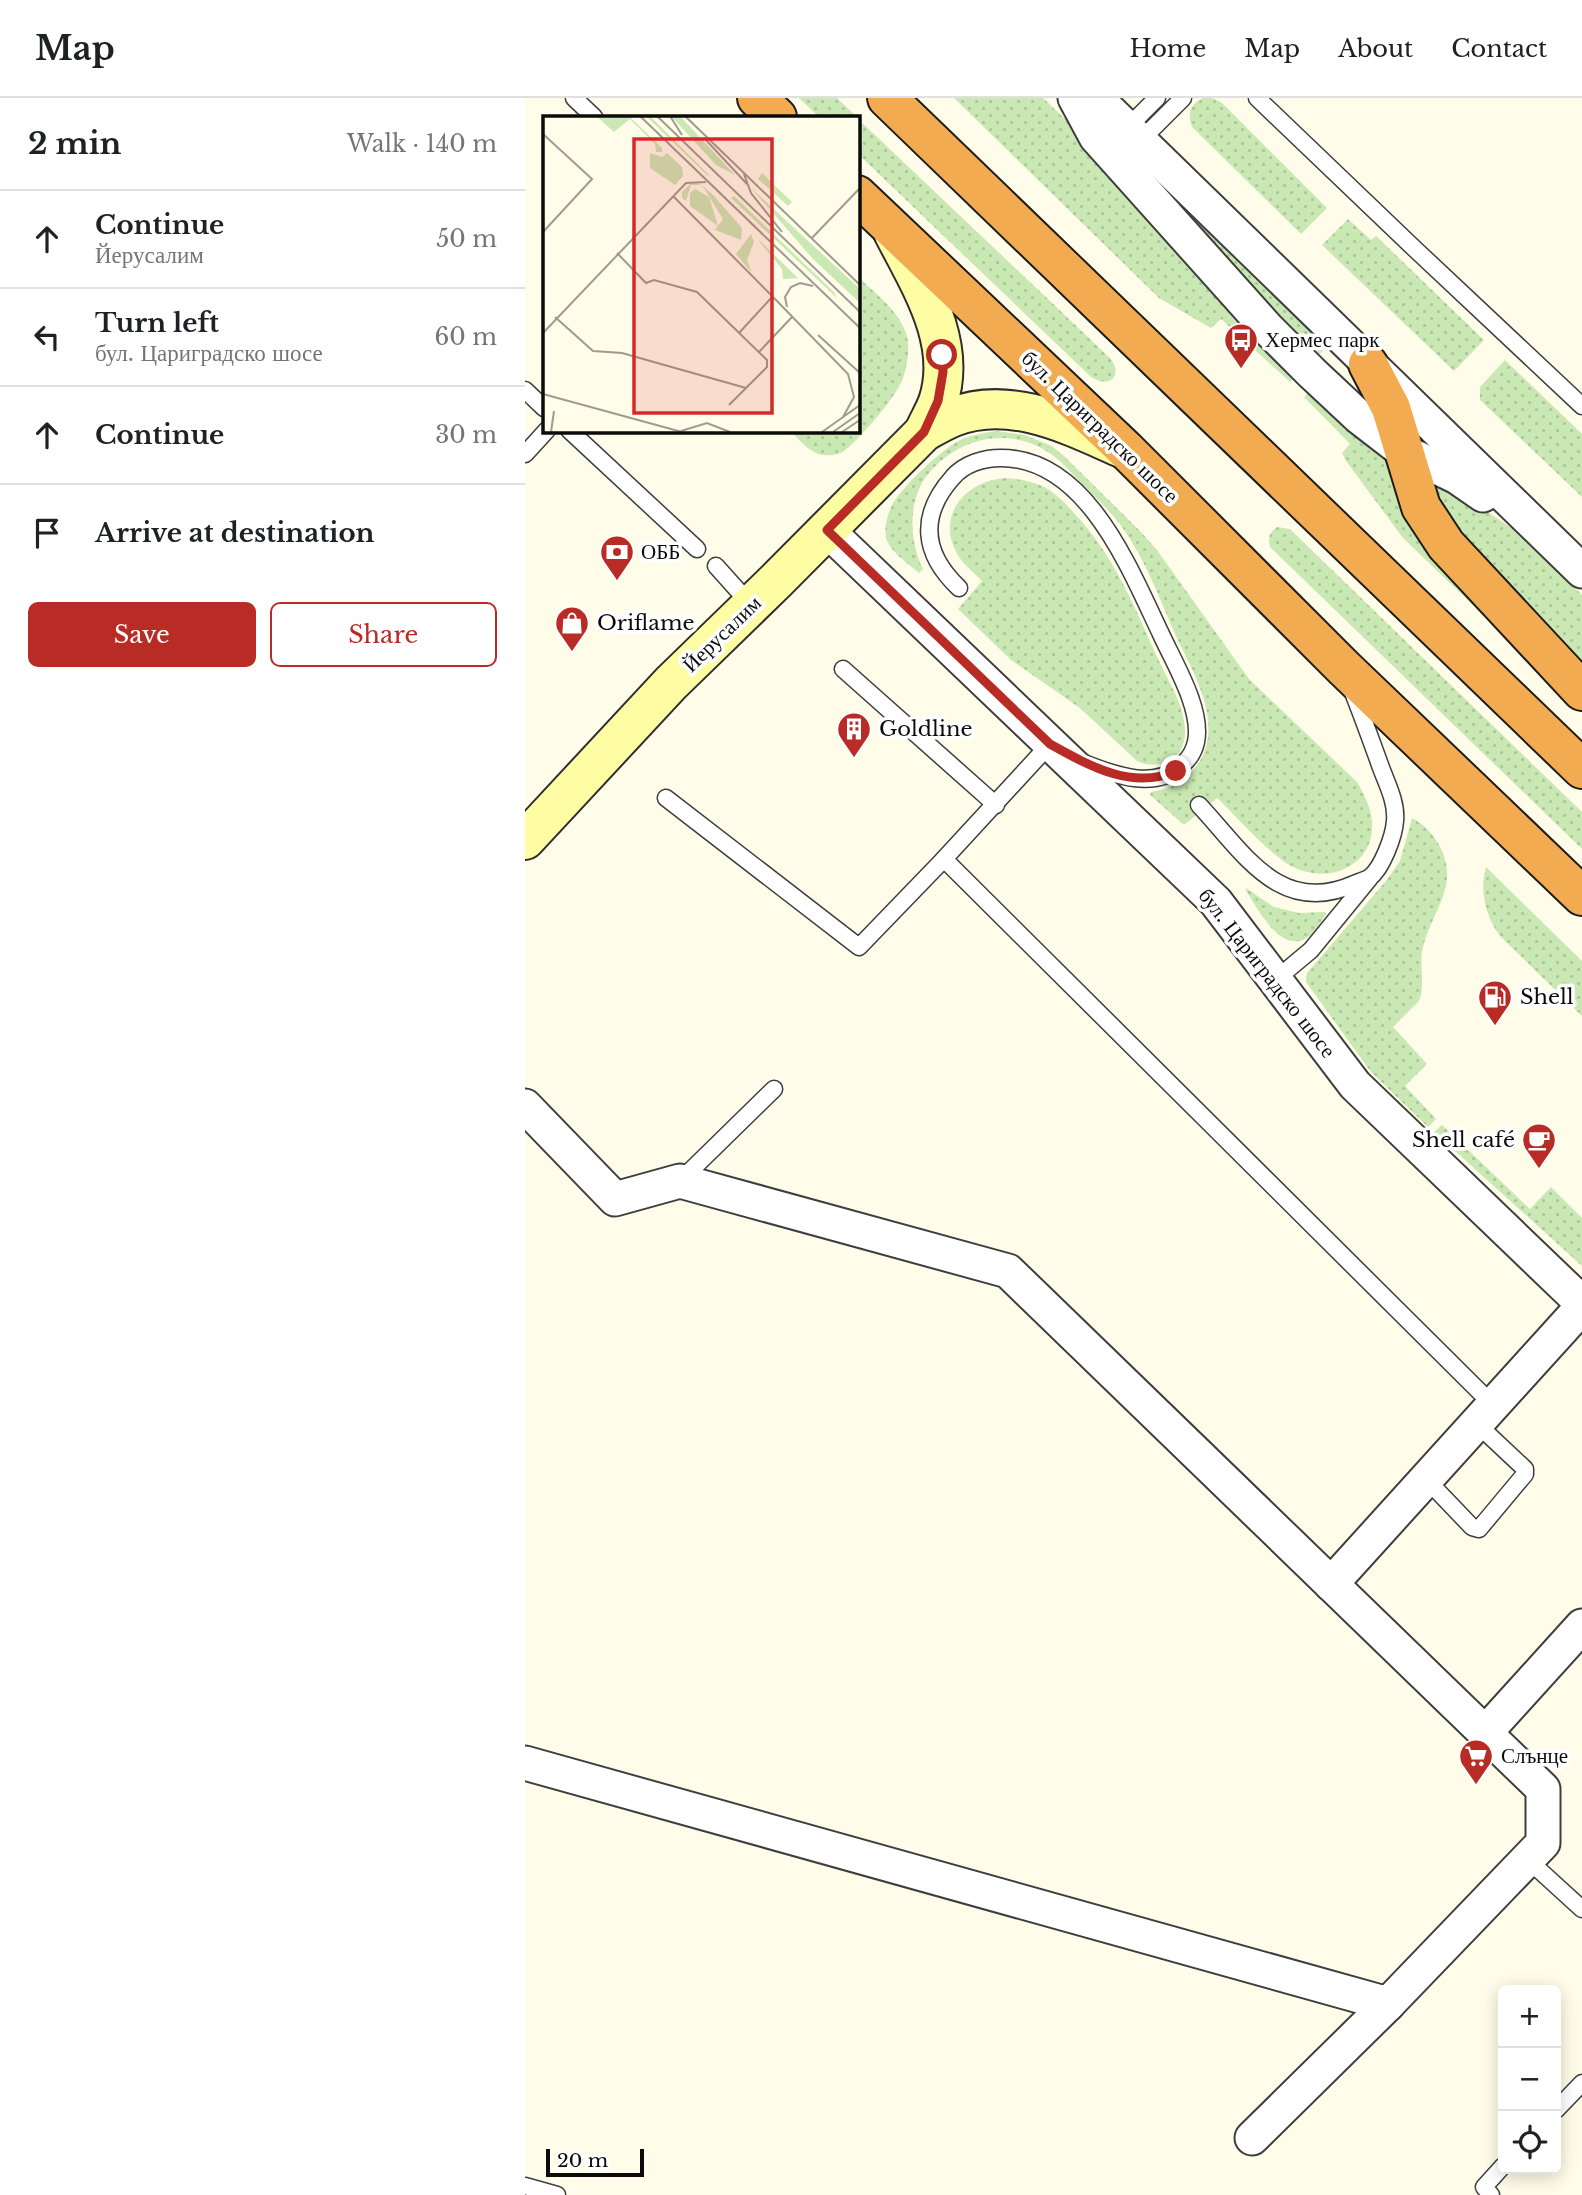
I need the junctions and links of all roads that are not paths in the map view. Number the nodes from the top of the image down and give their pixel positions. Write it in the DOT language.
graph roads {
  1 [pos="574,98"];
  2 [pos="757,98"];
  3 [pos="887,98"];
  4 [pos="912,98"];
  5 [pos="1075,98"];
  6 [pos="1097,98"];
  7 [pos="1157,98"];
  8 [pos="1183,98"];
  9 [pos="1257,98"];
  10 [pos="593,116"];
  11 [pos="776,116"];
  12 [pos="1121,136"];
  13 [pos="948,156"];
  14 [pos="859,197"];
  15 [pos="890,227"];
  16 [pos="1368,364"];
  17 [pos="525,390"];
  18 [pos="1582,405"];
  19 [pos="543,407"];
  20 [pos="545,432"];
  21 [pos="571,432"];
  22 [pos="924,432"];
  23 [pos="1126,450"];
  24 [pos="1403,451"];
  25 [pos="525,454"];
  26 [pos="827,530"];
  27 [pos="1549,540"];
  28 [pos="697,550"];
  29 [pos="716,566"];
  30 [pos="1582,571"];
  31 [pos="959,588"];
  32 [pos="751,605"];
  33 [pos="1344,668"];
  34 [pos="843,669"];
  35 [pos="1582,691"];
  36 [pos="1050,744"];
  37 [pos="1582,769"];
  38 [pos="666,798"];
  39 [pos="996,805"];
  40 [pos="1199,805"];
  41 [pos="525,840"];
  42 [pos="944,859"];
  43 [pos="1370,877"];
  44 [pos="1582,896"];
  45 [pos="1274,981"];
  46 [pos="774,1089"];
  47 [pos="525,1106"];
  48 [pos="680,1181"];
  49 [pos="1582,1305"];
  50 [pos="1485,1414"];
  51 [pos="1426,1479"];
  52 [pos="1331,1584"];
  53 [pos="1582,1626"];
  54 [pos="1485,1733"];
  55 [pos="525,1763"];
  56 [pos="1527,1859"];
  57 [pos="1582,1909"];
  58 [pos="1388,2004"];
  59 [pos="1582,2083"];
  60 [pos="1561,2105"];
  61 [pos="1252,2138"];
  62 [pos="1498,2172"];
  63 [pos="525,2186"];
  64 [pos="557,2195"];
  65 [pos="1490,2195"];
  1 -- 10 [label="lane"];
  2 -- 11 [label="highway"];
  3 -- 13 [label="highway"];
  4 -- 13 [label="highway"];
  5 -- 12 [label="street"];
  6 -- 12 [label="street"];
  7 -- 12 [label="lane"];
  8 -- 12 [label="lane"];
  9 -- 18 [label="lane"];
  12 -- 16 [label="street"];
  12 -- 24 [label="street"];
  13 -- 37 [label="highway"];
  14 -- 15 [label="highway, бул. Цариградско шосе"];
  15 -- 22 [label="street, Йерусалим"];
  15 -- 23 [label="highway, бул. Цариградско шосе"];
  16 -- 24 [label="highway"];
  16 -- 27 [label="street"];
  17 -- 19 [label="lane"];
  20 -- 25 [label="lane"];
  21 -- 28 [label="lane"];
  22 -- 23 [label="street, Йерусалим"];
  22 -- 26 [label="street, Йерусалим"];
  23 -- 33 [label="highway, бул. Цариградско шосе"];
  24 -- 27 [label="street"];
  24 -- 35 [label="highway"];
  26 -- 32 [label="street, Йерусалим"];
  26 -- 36 [label="street, бул. Цариградско шосе"];
  27 -- 30 [label="street"];
  29 -- 32 [label="lane"];
  31 -- 36 [label="lane"];
  32 -- 41 [label="street, Йерусалим"];
  33 -- 43 [label="lane"];
  33 -- 44 [label="highway, бул. Цариградско шосе"];
  34 -- 39 [label="lane"];
  36 -- 39 [label="lane"];
  36 -- 45 [label="street, бул. Цариградско шосе"];
  38 -- 42 [label="lane"];
  39 -- 42 [label="lane"];
  40 -- 43 [label="lane"];
  42 -- 50 [label="lane"];
  43 -- 45 [label="lane"];
  45 -- 49 [label="street, бул. Цариградско шосе"];
  46 -- 48 [label="lane"];
  47 -- 48 [label="street"];
  48 -- 52 [label="street"];
  49 -- 50 [label="street"];
  50 -- 51 [label="street"];
  50 -- 51 [label="lane"];
  51 -- 52 [label="street"];
  52 -- 54 [label="street"];
  53 -- 54 [label="street"];
  54 -- 56 [label="street"];
  55 -- 58 [label="street"];
  56 -- 57 [label="lane"];
  56 -- 58 [label="street"];
  58 -- 61 [label="street"];
  59 -- 60 [label="lane"];
  62 -- 65 [label="lane"];
  63 -- 64 [label="lane"];
}
